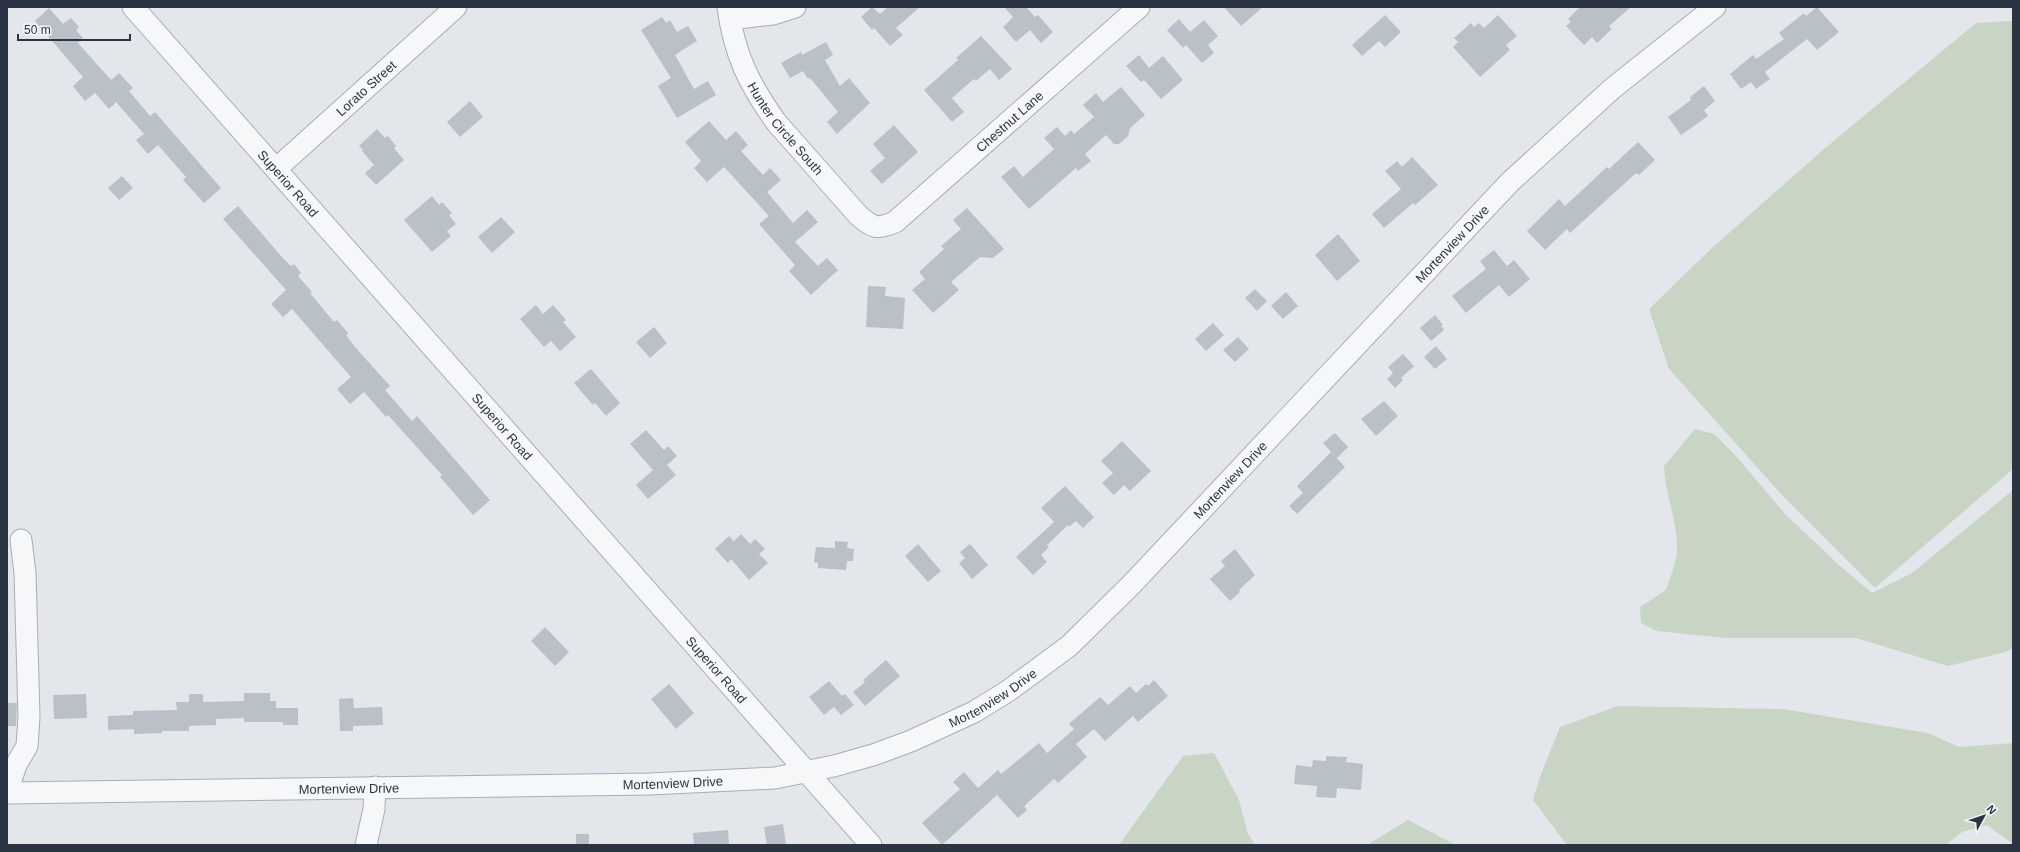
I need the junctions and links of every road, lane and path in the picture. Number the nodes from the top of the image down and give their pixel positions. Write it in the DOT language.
graph roads {
  1 [pos="133,7"];
  2 [pos="456,7"];
  3 [pos="795,7"];
  4 [pos="1139,7"];
  5 [pos="1715,7"];
  6 [pos="729,13"];
  7 [pos="276,169"];
  8 [pos="877,228"];
  9 [pos="21,540"];
  10 [pos="806,772"];
  11 [pos="375,787"];
  12 [pos="7,793"];
  13 [pos="366,845"];
  14 [pos="872,845"];
  1 -- 7 [label="street, Superior Road"];
  2 -- 7 [label="street, Lorato Street"];
  3 -- 6 [label="street"];
  4 -- 8 [label="street, Chestnut Lane"];
  5 -- 10 [label="street, Mortenview Drive"];
  6 -- 8 [label="street, Hunter Circle South"];
  7 -- 10 [label="street, Superior Road"];
  9 -- 12 [label="street"];
  10 -- 11 [label="street, Mortenview Drive"];
  10 -- 14 [label="street, Superior Road"];
  11 -- 12 [label="street, Mortenview Drive"];
  11 -- 13 [label="street"];
}
